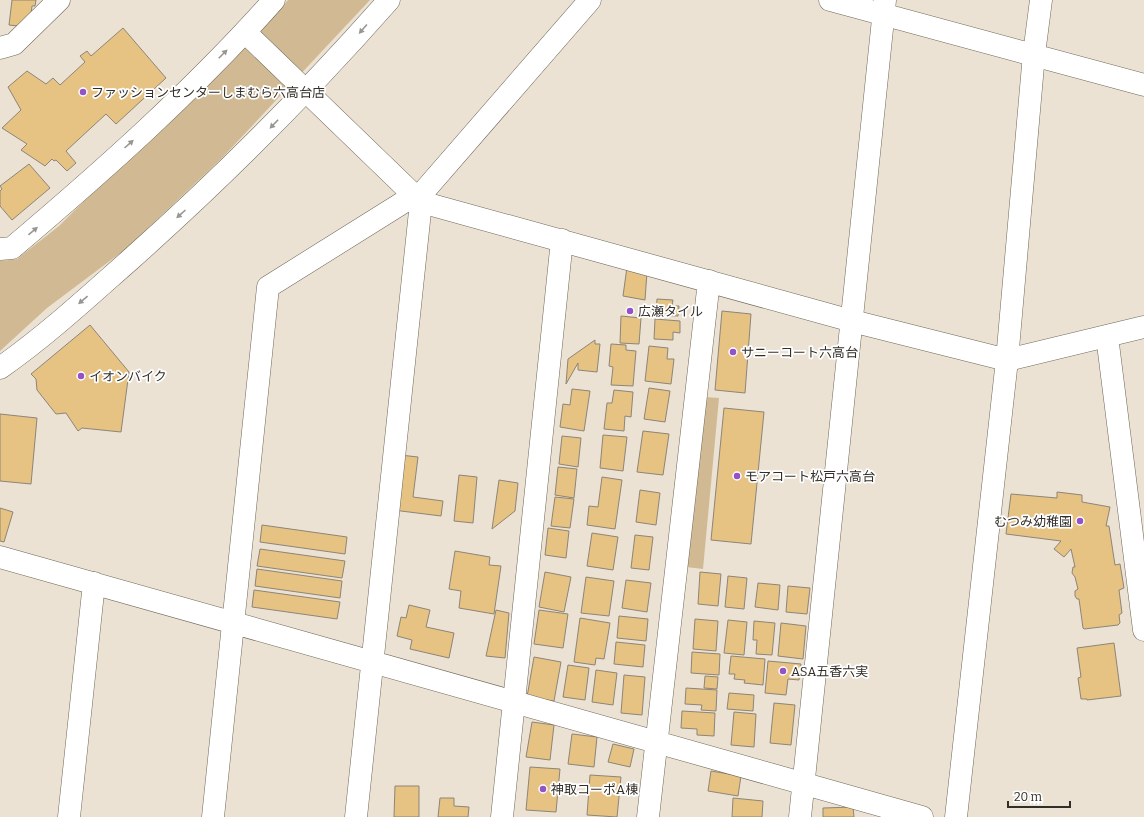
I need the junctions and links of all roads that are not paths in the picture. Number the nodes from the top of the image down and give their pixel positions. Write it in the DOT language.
graph roads {
  1 [pos="59,0"];
  2 [pos="274,0"];
  3 [pos="389,0"];
  4 [pos="590,0"];
  5 [pos="830,0"];
  6 [pos="1041,0"];
  7 [pos="884,8"];
  8 [pos="246,32"];
  9 [pos="0,48"];
  10 [pos="1034,54"];
  11 [pos="1144,85"];
  12 [pos="307,91"];
  13 [pos="418,199"];
  14 [pos="562,240"];
  15 [pos="0,249"];
  16 [pos="709,281"];
  17 [pos="852,321"];
  18 [pos="1144,327"];
  19 [pos="1107,336"];
  20 [pos="1007,360"];
  21 [pos="0,368"];
  22 [pos="0,557"];
  23 [pos="94,583"];
  24 [pos="233,622"];
  25 [pos="1144,630"];
  26 [pos="372,662"];
  27 [pos="515,702"];
  28 [pos="657,742"];
  29 [pos="804,784"];
  30 [pos="68,817"];
  31 [pos="212,817"];
  32 [pos="356,817"];
  33 [pos="502,817"];
  34 [pos="648,817"];
  35 [pos="800,817"];
  36 [pos="922,817"];
  37 [pos="956,817"];
  1 -- 9 [label="street"];
  2 -- 8 [label="street"];
  3 -- 12 [label="street, one-way"];
  4 -- 13 [label="street"];
  5 -- 7 [label="street"];
  6 -- 10 [label="street"];
  7 -- 10 [label="street"];
  7 -- 17 [label="street"];
  8 -- 12 [label="street"];
  15 -- 8 [label="street, one-way"];
  10 -- 11 [label="street"];
  10 -- 20 [label="street"];
  12 -- 13 [label="street"];
  12 -- 21 [label="street, one-way"];
  13 -- 14 [label="street"];
  13 -- 24 [label="street"];
  13 -- 26 [label="street"];
  14 -- 16 [label="street"];
  14 -- 27 [label="street"];
  16 -- 17 [label="street"];
  16 -- 28 [label="street"];
  17 -- 20 [label="street"];
  17 -- 29 [label="street"];
  18 -- 19 [label="street"];
  19 -- 20 [label="street"];
  19 -- 25 [label="street"];
  20 -- 37 [label="street"];
  22 -- 23 [label="street"];
  23 -- 24 [label="street"];
  23 -- 30 [label="street"];
  24 -- 26 [label="street"];
  24 -- 31 [label="street"];
  26 -- 27 [label="street"];
  26 -- 32 [label="street"];
  27 -- 28 [label="street"];
  27 -- 33 [label="street"];
  28 -- 29 [label="street"];
  28 -- 34 [label="street"];
  29 -- 35 [label="street"];
  29 -- 36 [label="street"];
}
